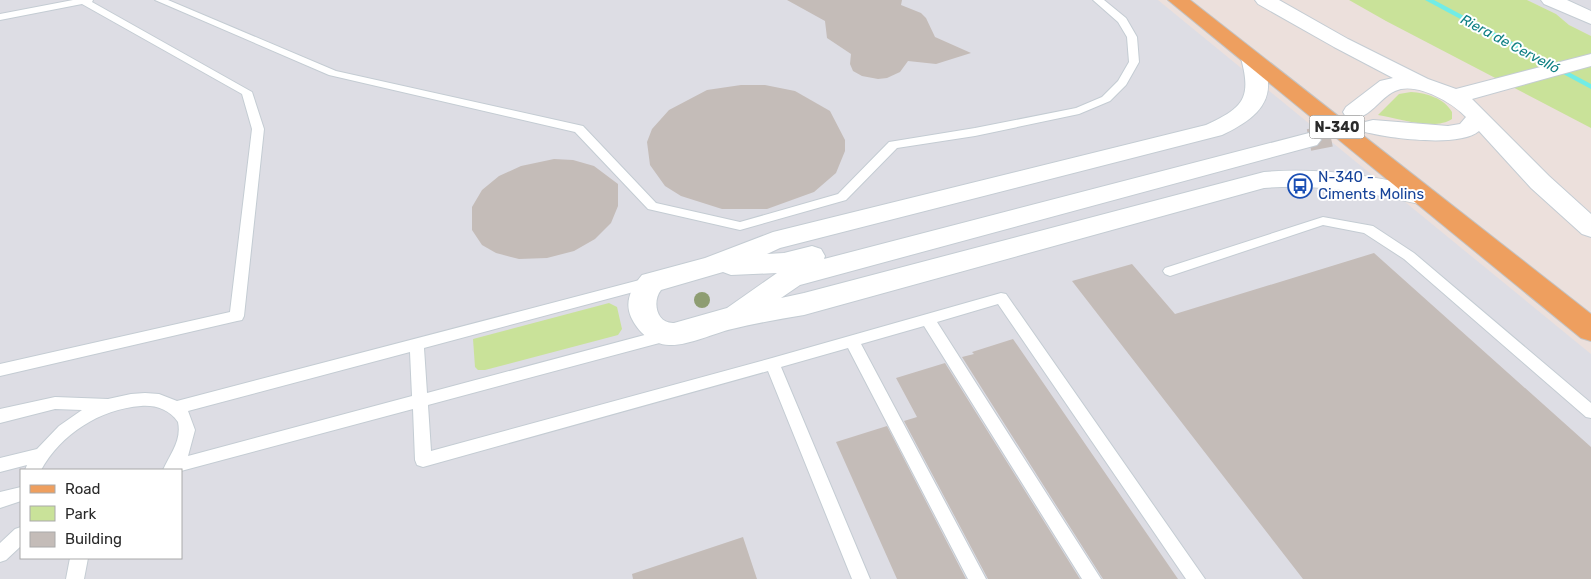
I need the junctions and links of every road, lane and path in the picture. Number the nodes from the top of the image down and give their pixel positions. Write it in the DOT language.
graph roads {
  1 [pos="160,0"];
  2 [pos="1098,0"];
  3 [pos="1178,0"];
  4 [pos="1265,0"];
  5 [pos="1552,0"];
  6 [pos="87,1"];
  7 [pos="0,17"];
  8 [pos="1590,18"];
  9 [pos="1251,58"];
  10 [pos="1591,60"];
  11 [pos="1423,84"];
  12 [pos="1456,96"];
  13 [pos="1354,112"];
  14 [pos="1477,116"];
  15 [pos="1373,127"];
  16 [pos="1424,197"];
  17 [pos="1591,228"];
  18 [pos="712,266"];
  19 [pos="1170,271"];
  20 [pos="652,282"];
  21 [pos="732,318"];
  22 [pos="927,318"];
  23 [pos="1591,330"];
  24 [pos="669,334"];
  25 [pos="852,341"];
  26 [pos="417,345"];
  27 [pos="772,364"];
  28 [pos="0,370"];
  29 [pos="419,400"];
  30 [pos="109,406"];
  31 [pos="176,408"];
  32 [pos="1591,412"];
  33 [pos="0,416"];
  34 [pos="40,455"];
  35 [pos="0,465"];
  36 [pos="173,468"];
  37 [pos="33,469"];
  38 [pos="20,494"];
  39 [pos="0,500"];
  40 [pos="20,536"];
  41 [pos="0,554"];
  42 [pos="79,559"];
  43 [pos="75,579"];
  44 [pos="861,579"];
  45 [pos="977,579"];
  46 [pos="1092,579"];
  47 [pos="1196,579"];
  1 -- 2 [label="lane"];
  3 -- 9 [label="main road, N-340"];
  4 -- 11 [label="street"];
  5 -- 8 [label="street"];
  6 -- 7 [label="lane"];
  6 -- 28 [label="lane"];
  9 -- 16 [label="main road, N-340"];
  9 -- 18 [label="street"];
  10 -- 12 [label="street"];
  11 -- 12 [label="street"];
  11 -- 13 [label="street"];
  12 -- 14 [label="street"];
  14 -- 15 [label="street"];
  14 -- 17 [label="street"];
  16 -- 21 [label="street"];
  16 -- 23 [label="main road, N-340"];
  18 -- 20 [label="street"];
  18 -- 21 [label="street"];
  19 -- 32 [label="lane"];
  20 -- 24 [label="street"];
  20 -- 26 [label="lane"];
  21 -- 24 [label="street"];
  22 -- 25 [label="lane"];
  22 -- 46 [label="lane"];
  22 -- 47 [label="lane"];
  24 -- 29 [label="lane"];
  25 -- 27 [label="lane"];
  25 -- 45 [label="lane"];
  26 -- 29 [label="lane"];
  26 -- 31 [label="lane"];
  27 -- 29 [label="lane"];
  27 -- 44 [label="lane"];
  29 -- 36 [label="lane"];
  30 -- 31 [label="lane"];
  30 -- 33 [label="lane"];
  30 -- 34 [label="lane"];
  31 -- 36 [label="lane"];
  34 -- 35 [label="lane"];
  34 -- 37 [label="lane"];
  38 -- 39 [label="lane"];
  40 -- 41 [label="lane"];
  42 -- 43 [label="lane"];
}
